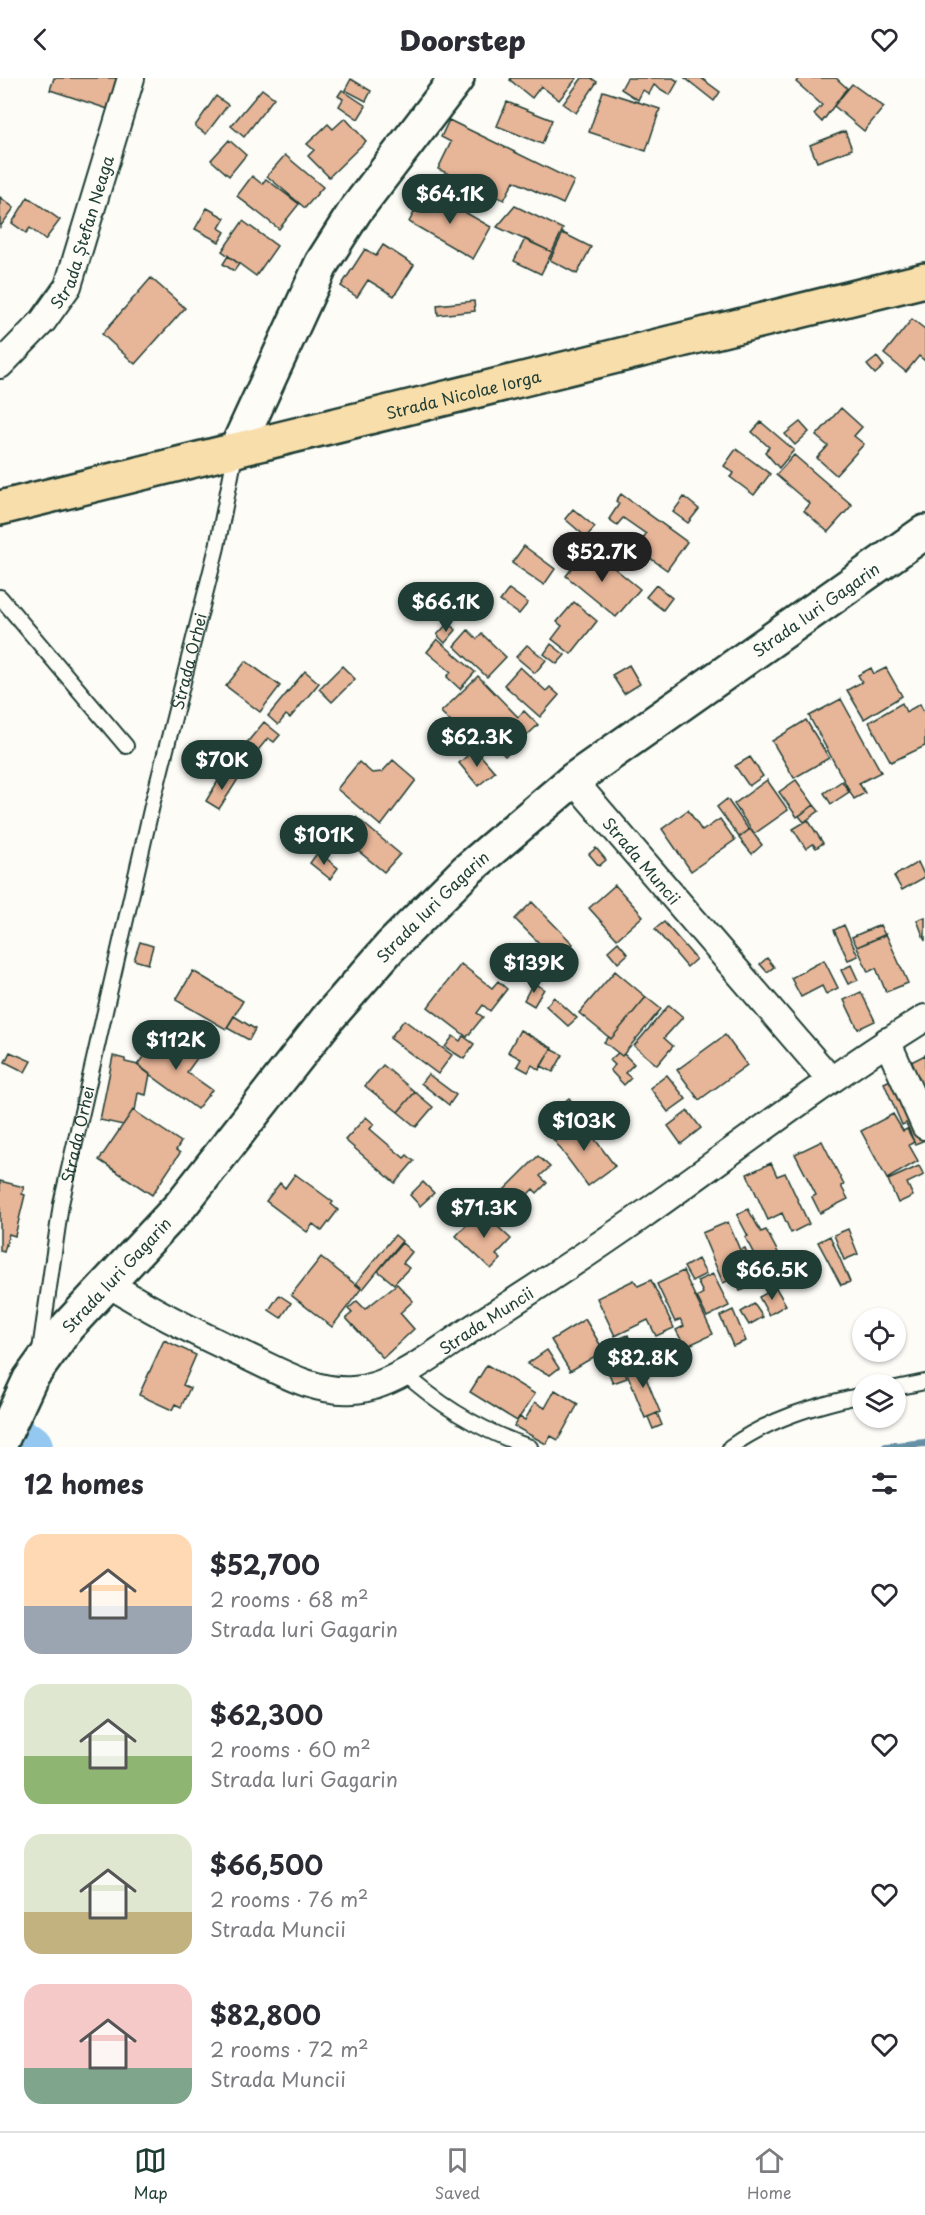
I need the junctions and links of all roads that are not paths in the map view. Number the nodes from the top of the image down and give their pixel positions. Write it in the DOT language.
graph roads {
  1 [pos="131,78"];
  2 [pos="458,78"];
  3 [pos="925,280"];
  4 [pos="0,365"];
  5 [pos="236,450"];
  6 [pos="0,508"];
  7 [pos="925,532"];
  8 [pos="0,597"];
  9 [pos="126,746"];
  10 [pos="573,780"];
  11 [pos="925,1017"];
  12 [pos="887,1041"];
  13 [pos="830,1079"];
  14 [pos="925,1126"];
  15 [pos="109,1284"];
  16 [pos="404,1372"];
  17 [pos="34,1374"];
  18 [pos="925,1382"];
  19 [pos="906,1386"];
  20 [pos="852,1397"];
  21 [pos="0,1444"];
  22 [pos="530,1447"];
  23 [pos="730,1447"];
  1 -- 4 [label="street, Strada Ștefan Neaga"];
  2 -- 5 [label="street, Strada Orhei"];
  3 -- 5 [label="main road, Strada Nicolae Iorga"];
  5 -- 6 [label="main road, Strada Nicolae Iorga"];
  5 -- 17 [label="lane, Strada Orhei"];
  7 -- 10 [label="street, Strada Iuri Gagarin"];
  8 -- 9 [label="lane"];
  10 -- 13 [label="street, Strada Muncii"];
  10 -- 15 [label="street, Strada Iuri Gagarin"];
  11 -- 12 [label="street, Strada Muncii"];
  12 -- 13 [label="street, Strada Muncii"];
  12 -- 14 [label="street"];
  13 -- 16 [label="street, Strada Muncii"];
  15 -- 16 [label="street, Strada Muncii"];
  15 -- 17 [label="street, Strada Iuri Gagarin"];
  16 -- 22 [label="lane"];
  17 -- 21 [label="street, Strada Iuri Gagarin"];
  18 -- 19 [label="lane"];
  20 -- 23 [label="lane"];
}
